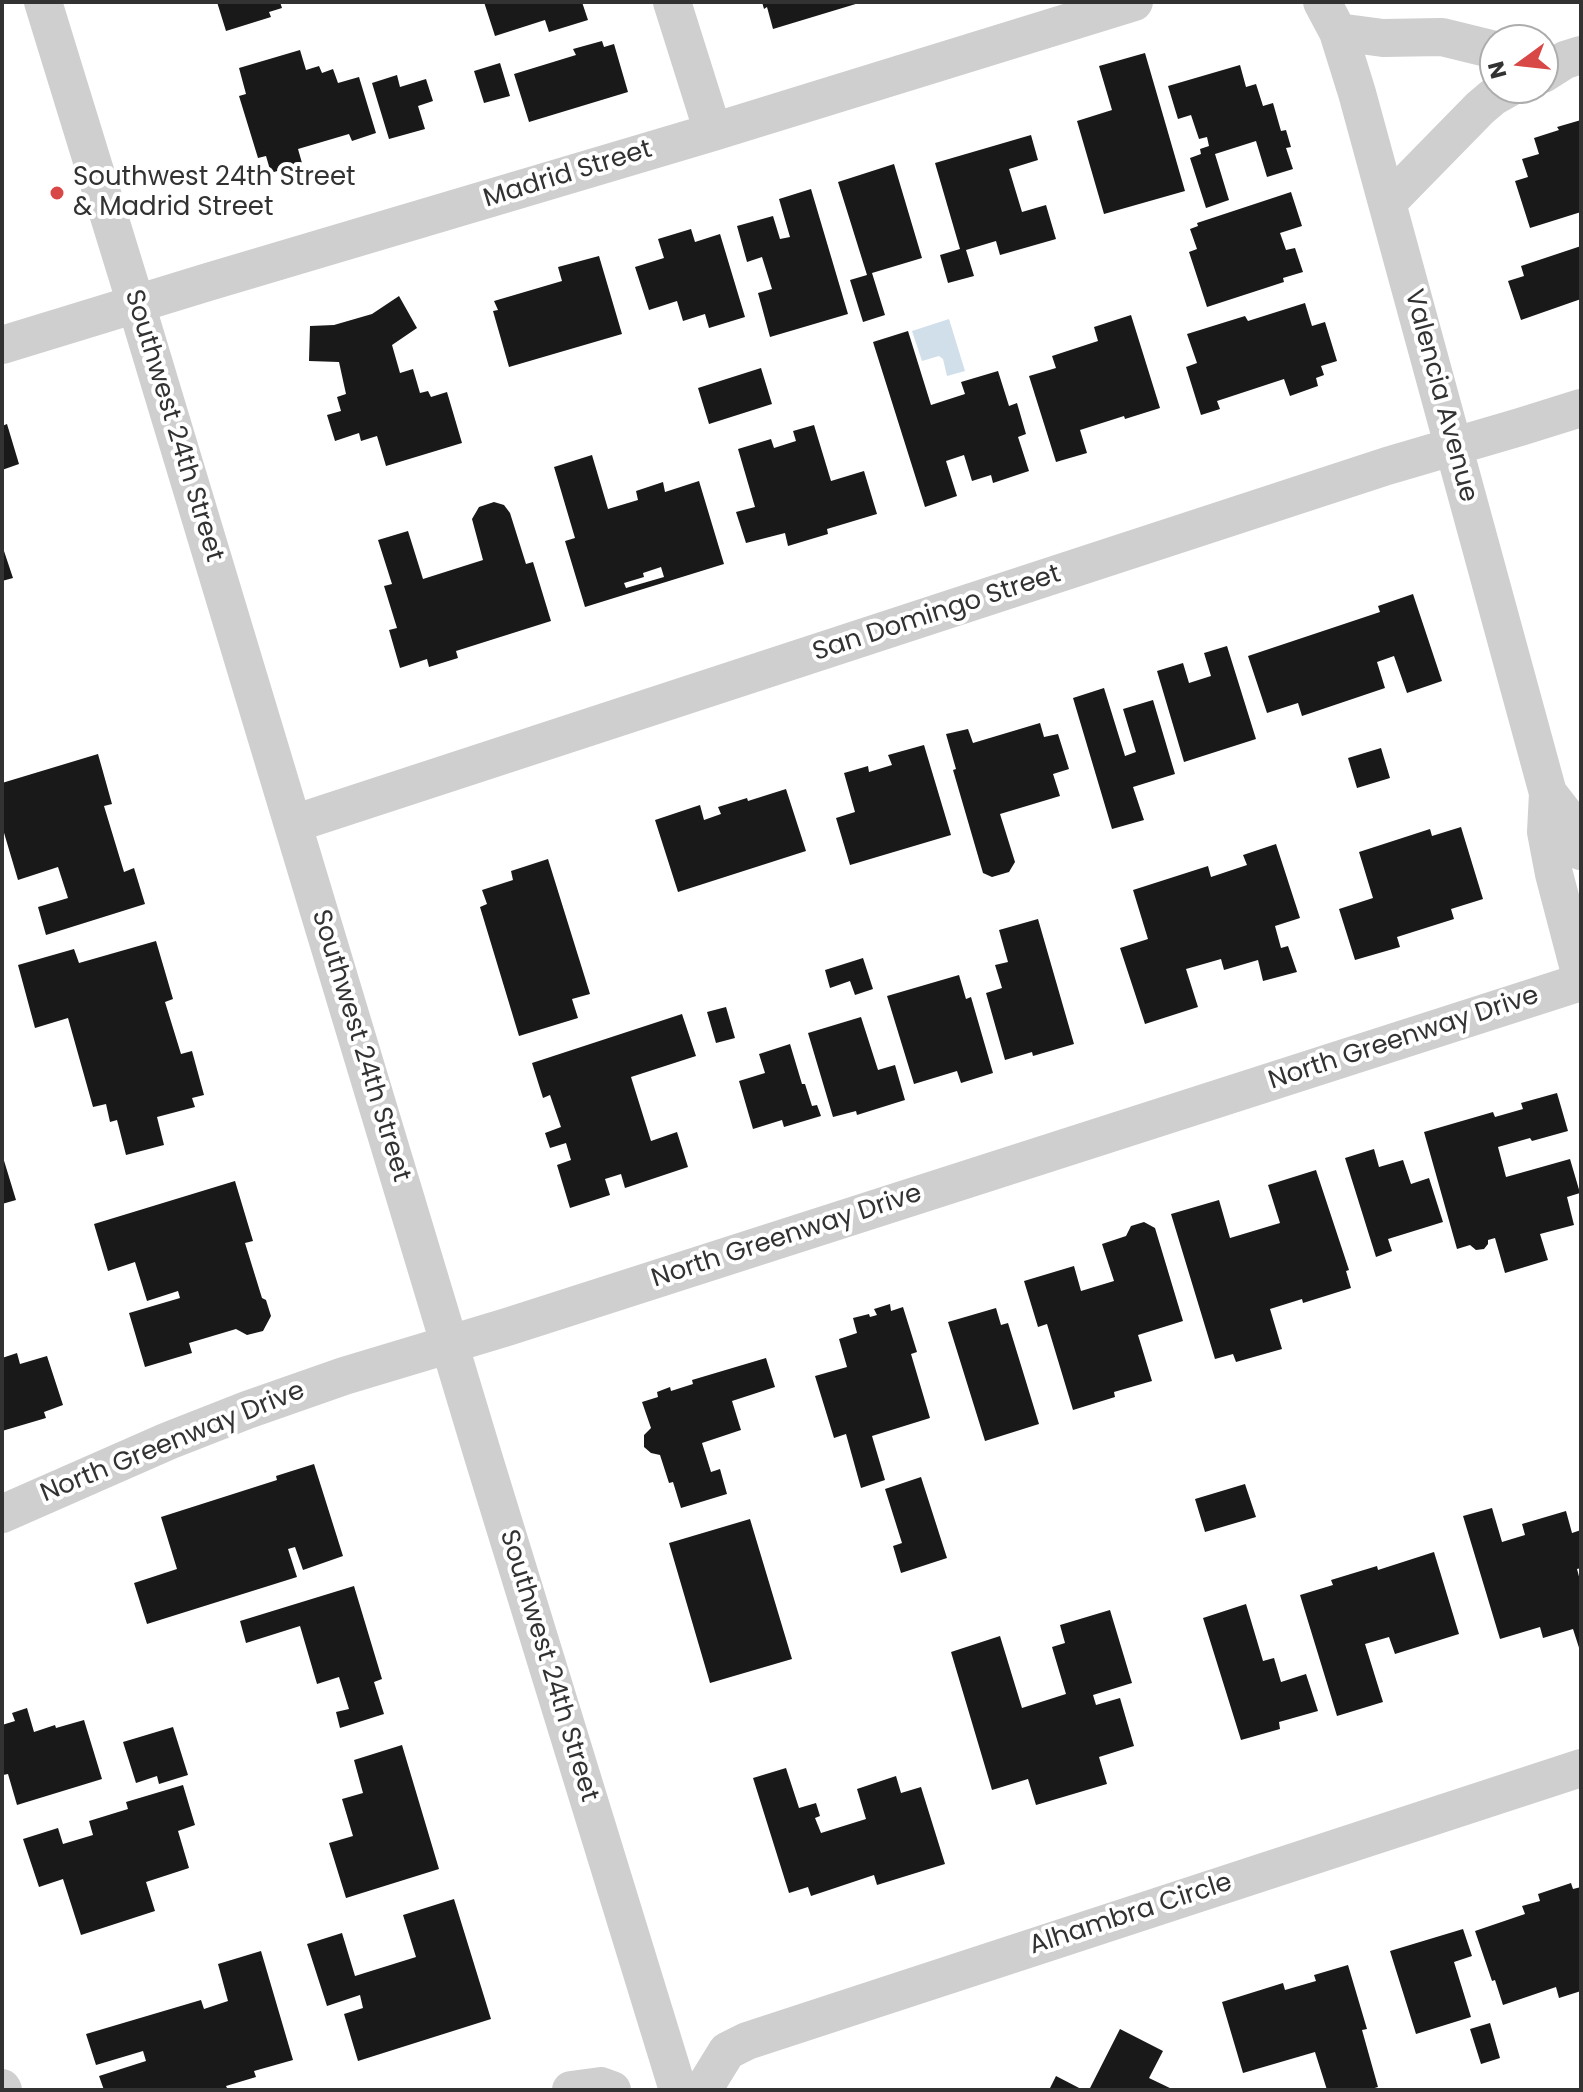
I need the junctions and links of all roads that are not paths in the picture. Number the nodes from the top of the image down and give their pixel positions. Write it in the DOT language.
graph roads {
  1 [pos="43,2"];
  2 [pos="672,2"];
  3 [pos="1134,2"];
  4 [pos="1330,17"];
  5 [pos="1479,46"];
  6 [pos="1485,104"];
  7 [pos="713,132"];
  8 [pos="1388,202"];
  9 [pos="136,304"];
  10 [pos="2,345"];
  11 [pos="1581,408"];
  12 [pos="1454,447"];
  13 [pos="1548,793"];
  14 [pos="293,824"];
  15 [pos="1581,851"];
  16 [pos="1581,980"];
  17 [pos="450,1345"];
  18 [pos="2,1514"];
  19 [pos="1581,1768"];
  20 [pos="571,2090"];
  21 [pos="612,2090"];
  22 [pos="678,2090"];
  23 [pos="703,2090"];
  1 -- 9 [label="street, Southwest 24th Street"];
  2 -- 7 [label="street"];
  3 -- 7 [label="street, Madrid Street"];
  4 -- 5 [label="street"];
  4 -- 8 [label="street, Valencia Avenue"];
  6 -- 8 [label="street"];
  7 -- 9 [label="street, Madrid Street"];
  8 -- 12 [label="street, Valencia Avenue"];
  9 -- 10 [label="street, Madrid Street"];
  9 -- 14 [label="street, Southwest 24th Street"];
  11 -- 12 [label="street, San Domingo Street"];
  12 -- 13 [label="street, Valencia Avenue"];
  12 -- 14 [label="street, San Domingo Street"];
  13 -- 15 [label="street, Valencia Avenue"];
  13 -- 16 [label="street, Valencia Avenue"];
  14 -- 17 [label="street, Southwest 24th Street"];
  16 -- 17 [label="street, North Greenway Drive"];
  17 -- 18 [label="street, North Greenway Drive"];
  17 -- 22 [label="street, Southwest 24th Street"];
  19 -- 23 [label="street, Alhambra Circle"];
  20 -- 21 [label="street"];
}
